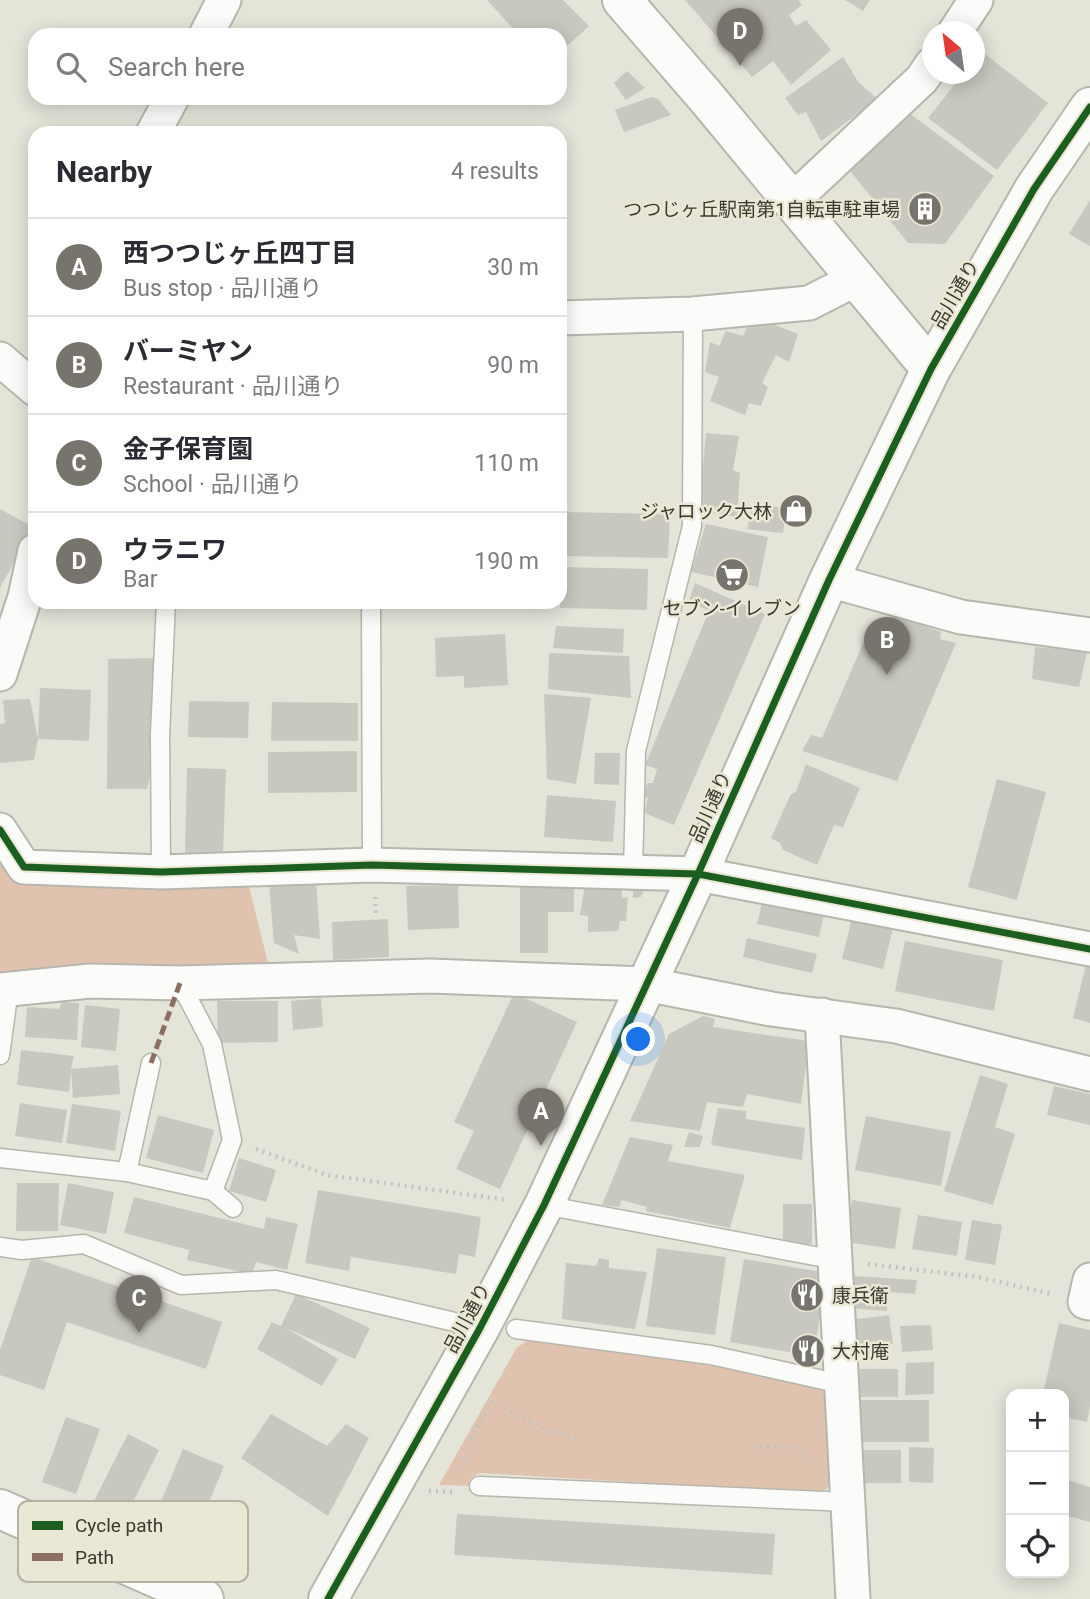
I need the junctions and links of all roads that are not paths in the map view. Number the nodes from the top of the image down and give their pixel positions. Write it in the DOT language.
graph roads {
  1 [pos="224,0"];
  2 [pos="622,0"];
  3 [pos="976,0"];
  4 [pos="962,21"];
  5 [pos="210,28"];
  6 [pos="922,79"];
  7 [pos="168,105"];
  8 [pos="1090,107"];
  9 [pos="157,126"];
  10 [pos="792,201"];
  11 [pos="856,279"];
  12 [pos="692,314"];
  13 [pos="567,318"];
  14 [pos="0,359"];
  15 [pos="931,369"];
  16 [pos="28,383"];
  17 [pos="829,580"];
  18 [pos="28,583"];
  19 [pos="166,609"];
  20 [pos="371,609"];
  21 [pos="1090,635"];
  22 [pos="0,674"];
  23 [pos="0,830"];
  24 [pos="372,865"];
  25 [pos="160,872"];
  26 [pos="634,872"];
  27 [pos="698,874"];
  28 [pos="1090,949"];
  29 [pos="180,983"];
  30 [pos="646,985"];
  31 [pos="4,990"];
  32 [pos="822,1015"];
  33 [pos="0,1055"];
  34 [pos="151,1063"];
  35 [pos="1090,1074"];
  36 [pos="0,1158"];
  37 [pos="127,1172"];
  38 [pos="213,1191"];
  39 [pos="544,1205"];
  40 [pos="233,1208"];
  41 [pos="0,1247"];
  42 [pos="836,1260"];
  43 [pos="498,1329"];
  44 [pos="841,1384"];
  45 [pos="479,1486"];
  46 [pos="848,1502"];
  47 [pos="0,1509"];
  48 [pos="18,1517"];
  49 [pos="165,1582"];
  50 [pos="204,1599"];
  51 [pos="328,1599"];
  52 [pos="853,1599"];
  1 -- 5 [label="street"];
  2 -- 10 [label="street"];
  3 -- 4 [label="street"];
  6 -- 10 [label="street"];
  7 -- 9 [label="street"];
  8 -- 15 [label="street, 品川通り"];
  10 -- 11 [label="street"];
  11 -- 12 [label="street"];
  11 -- 15 [label="street"];
  12 -- 13 [label="street"];
  12 -- 26 [label="lane"];
  14 -- 16 [label="street"];
  15 -- 17 [label="street, 品川通り"];
  17 -- 21 [label="street"];
  17 -- 27 [label="street, 品川通り"];
  18 -- 22 [label="street"];
  19 -- 25 [label="lane"];
  20 -- 24 [label="lane"];
  23 -- 25 [label="street"];
  24 -- 25 [label="street"];
  24 -- 26 [label="street"];
  26 -- 27 [label="street"];
  27 -- 28 [label="street"];
  27 -- 30 [label="street, 品川通り"];
  29 -- 30 [label="street"];
  29 -- 31 [label="street"];
  29 -- 38 [label="lane"];
  30 -- 32 [label="street"];
  30 -- 39 [label="street, 品川通り"];
  31 -- 33 [label="lane"];
  32 -- 35 [label="street"];
  32 -- 42 [label="street"];
  34 -- 37 [label="lane"];
  36 -- 37 [label="lane"];
  37 -- 38 [label="lane"];
  38 -- 40 [label="lane"];
  39 -- 42 [label="lane"];
  39 -- 43 [label="street, 品川通り"];
  41 -- 43 [label="lane"];
  42 -- 44 [label="street"];
  43 -- 44 [label="lane"];
  43 -- 51 [label="street, 品川通り"];
  44 -- 46 [label="street"];
  45 -- 46 [label="lane"];
  46 -- 52 [label="street"];
  47 -- 48 [label="street"];
  49 -- 50 [label="street"];
}
